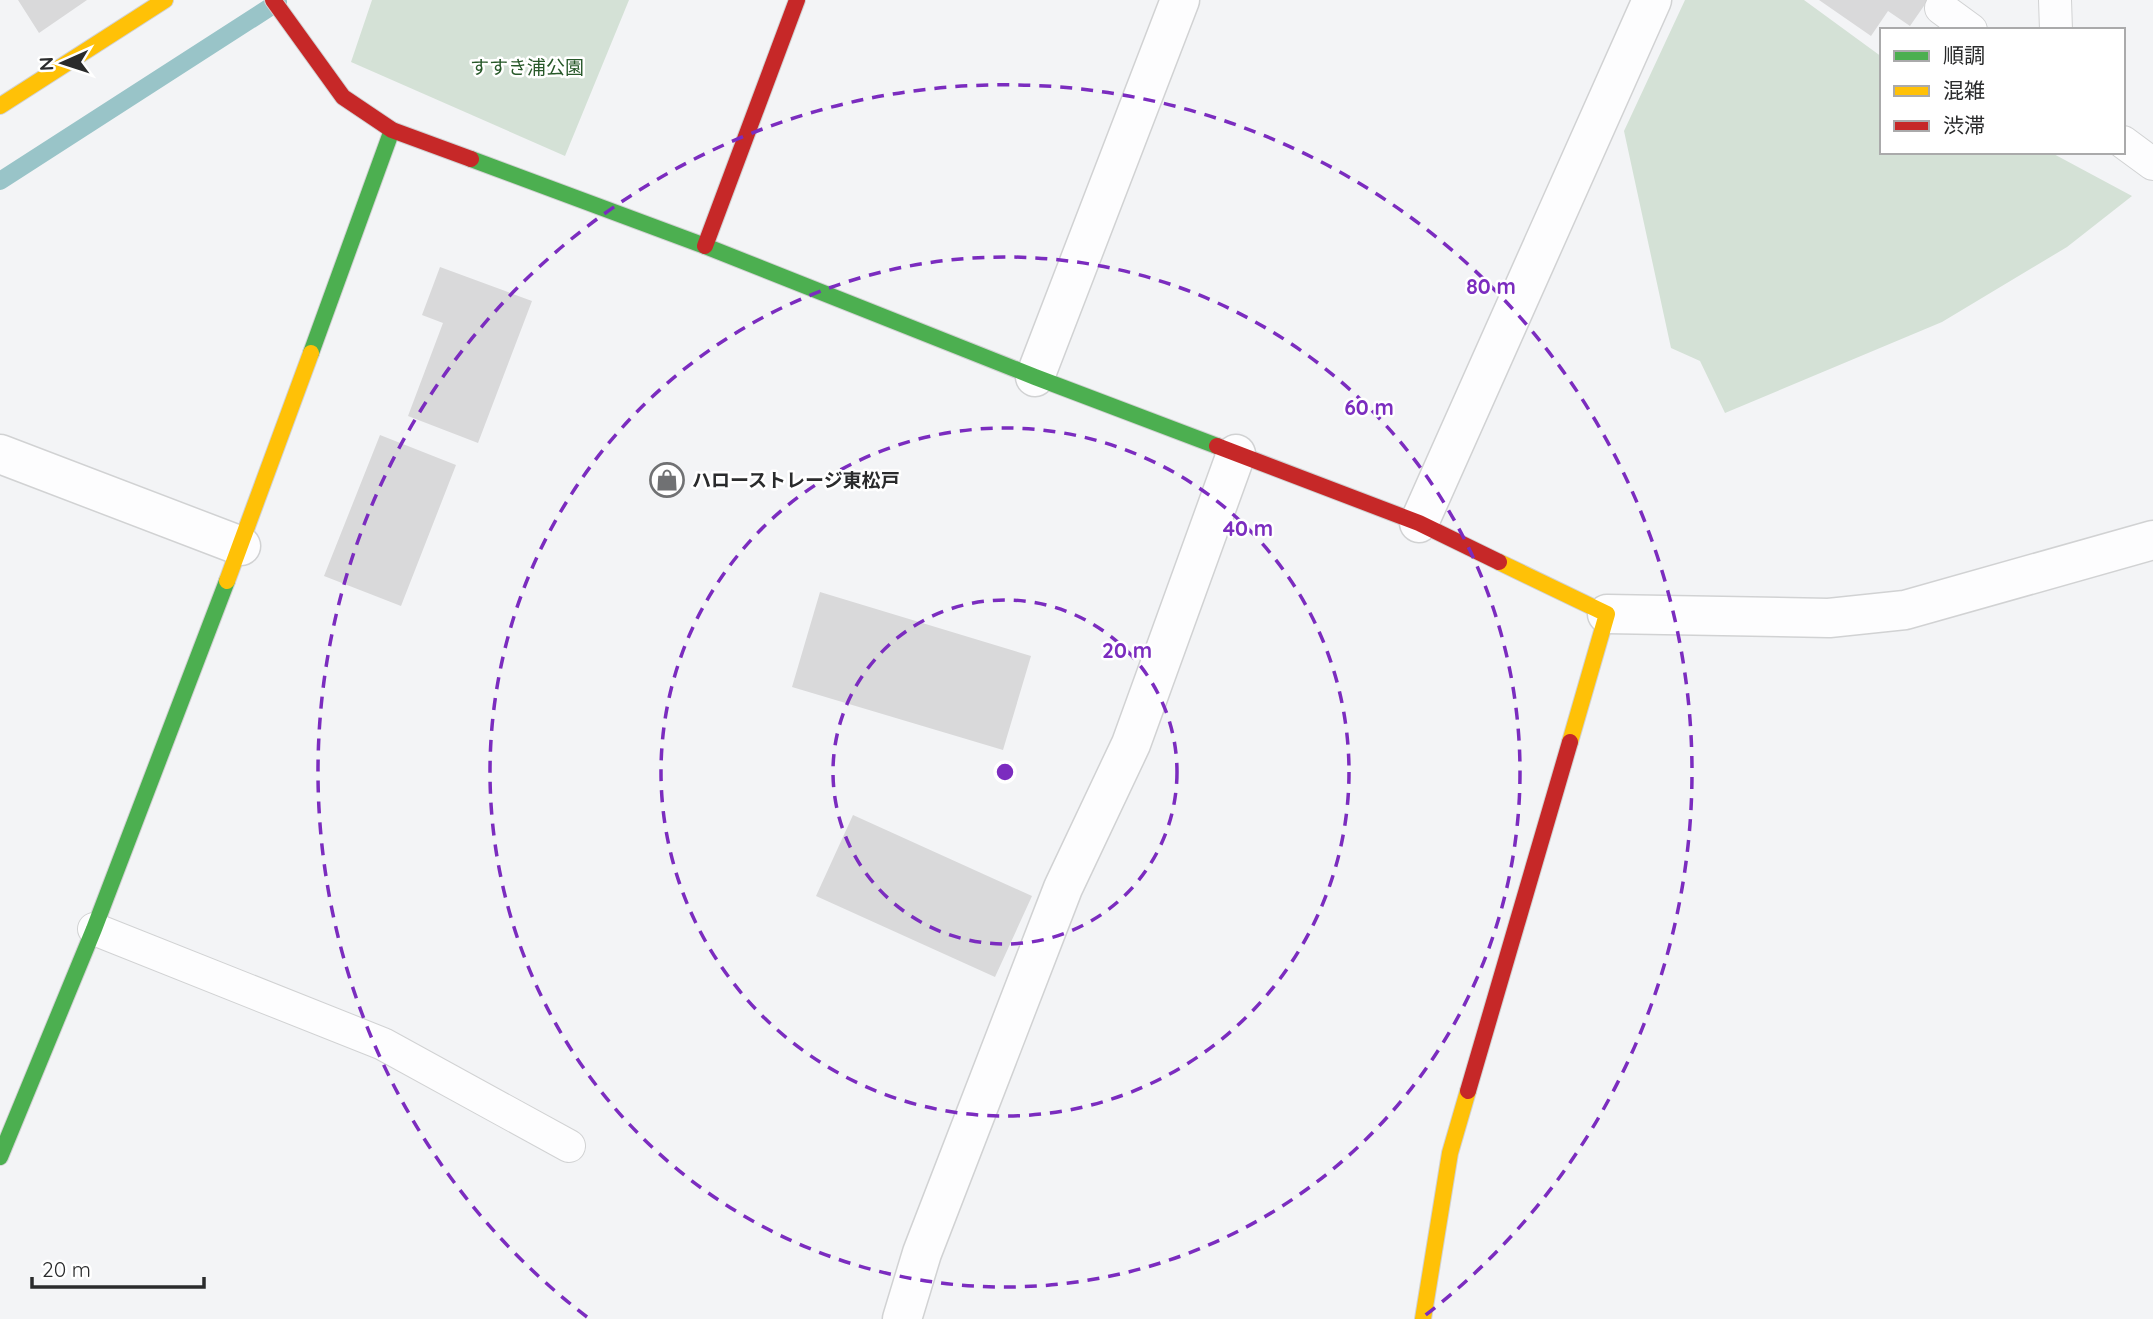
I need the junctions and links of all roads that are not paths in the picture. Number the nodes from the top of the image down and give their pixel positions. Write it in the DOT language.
graph roads {
  1 [pos="165,0"];
  2 [pos="273,0"];
  3 [pos="797,0"];
  4 [pos="1180,0"];
  5 [pos="1652,0"];
  6 [pos="2055,0"];
  7 [pos="1941,8"];
  8 [pos="1968,28"];
  9 [pos="2056,28"];
  10 [pos="0,106"];
  11 [pos="392,130"];
  12 [pos="2125,143"];
  13 [pos="2153,163"];
  14 [pos="705,246"];
  15 [pos="1035,377"];
  16 [pos="0,454"];
  17 [pos="1236,454"];
  18 [pos="1419,523"];
  19 [pos="2153,540"];
  20 [pos="241,546"];
  21 [pos="1607,614"];
  22 [pos="94,929"];
  23 [pos="569,1146"];
  24 [pos="0,1157"];
  25 [pos="902,1319"];
  26 [pos="1423,1319"];
  1 -- 10 [label="street"];
  2 -- 11 [label="street"];
  3 -- 14 [label="street"];
  4 -- 15 [label="street"];
  5 -- 18 [label="street"];
  6 -- 9 [label="lane"];
  7 -- 8 [label="lane"];
  11 -- 14 [label="street"];
  11 -- 20 [label="street"];
  12 -- 13 [label="lane"];
  14 -- 15 [label="street"];
  15 -- 17 [label="street"];
  16 -- 20 [label="street"];
  17 -- 18 [label="street"];
  17 -- 25 [label="street"];
  18 -- 21 [label="street"];
  19 -- 21 [label="street"];
  20 -- 22 [label="street"];
  21 -- 26 [label="street"];
  22 -- 23 [label="lane"];
  22 -- 24 [label="street"];
}
